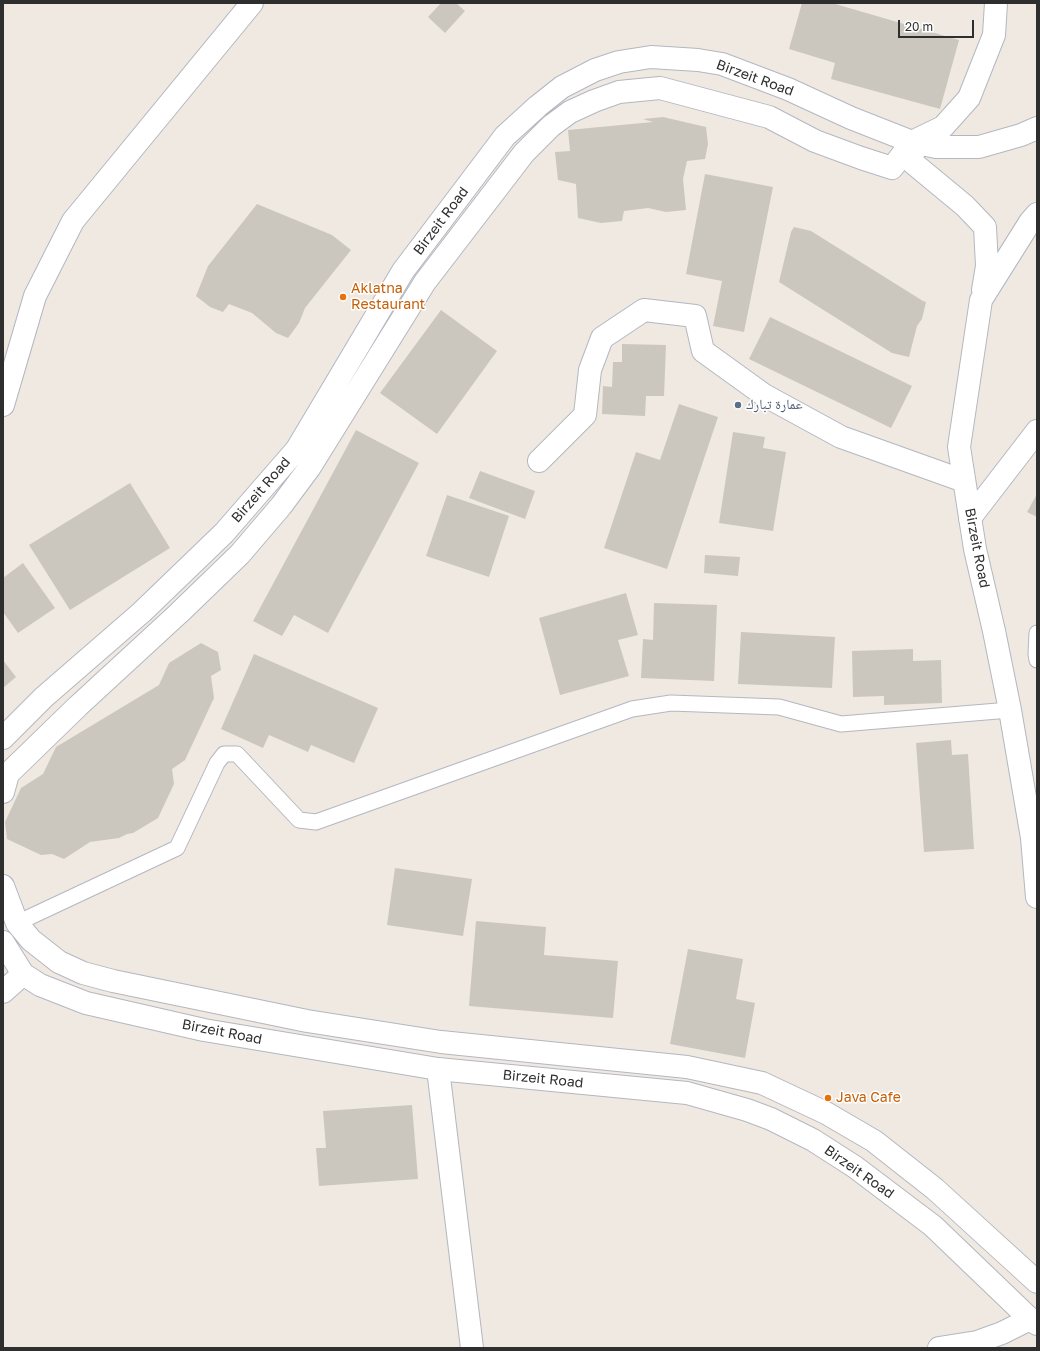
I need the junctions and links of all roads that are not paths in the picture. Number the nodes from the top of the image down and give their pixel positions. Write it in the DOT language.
graph roads {
  1 [pos="252,3"];
  2 [pos="996,3"];
  3 [pos="1037,128"];
  4 [pos="912,142"];
  5 [pos="1037,214"];
  6 [pos="403,271"];
  7 [pos="425,282"];
  8 [pos="981,300"];
  9 [pos="3,404"];
  10 [pos="1037,431"];
  11 [pos="539,461"];
  12 [pos="964,481"];
  13 [pos="970,518"];
  14 [pos="1037,633"];
  15 [pos="1037,660"];
  16 [pos="1010,710"];
  17 [pos="3,738"];
  18 [pos="3,792"];
  19 [pos="3,886"];
  20 [pos="1037,897"];
  21 [pos="17,923"];
  22 [pos="3,942"];
  23 [pos="45,951"];
  24 [pos="23,974"];
  25 [pos="3,992"];
  26 [pos="438,1069"];
  27 [pos="1037,1282"];
  28 [pos="1033,1321"];
  29 [pos="472,1348"];
  30 [pos="939,1348"];
  1 -- 9 [label="main road"];
  2 -- 4 [label="main road"];
  3 -- 4 [label="main road, Birzeit Road"];
  4 -- 6 [label="main road, Birzeit Road"];
  4 -- 7 [label="main road"];
  4 -- 8 [label="main road"];
  5 -- 8 [label="main road, Birzeit Road"];
  6 -- 7 [label="main road"];
  6 -- 17 [label="main road, Birzeit Road"];
  7 -- 18 [label="main road"];
  8 -- 12 [label="main road, Birzeit Road"];
  10 -- 13 [label="main road"];
  11 -- 12 [label="main road"];
  12 -- 13 [label="main road, Birzeit Road"];
  13 -- 16 [label="main road, Birzeit Road"];
  14 -- 15 [label="lane"];
  16 -- 20 [label="main road, Birzeit Road"];
  16 -- 21 [label="lane"];
  19 -- 21 [label="main road"];
  21 -- 23 [label="main road"];
  22 -- 24 [label="main road, Birzeit Road"];
  23 -- 24 [label="main road"];
  23 -- 27 [label="main road"];
  24 -- 25 [label="main road"];
  24 -- 26 [label="main road, Birzeit Road"];
  26 -- 28 [label="main road, Birzeit Road"];
  26 -- 29 [label="main road"];
  28 -- 30 [label="main road"];
}
